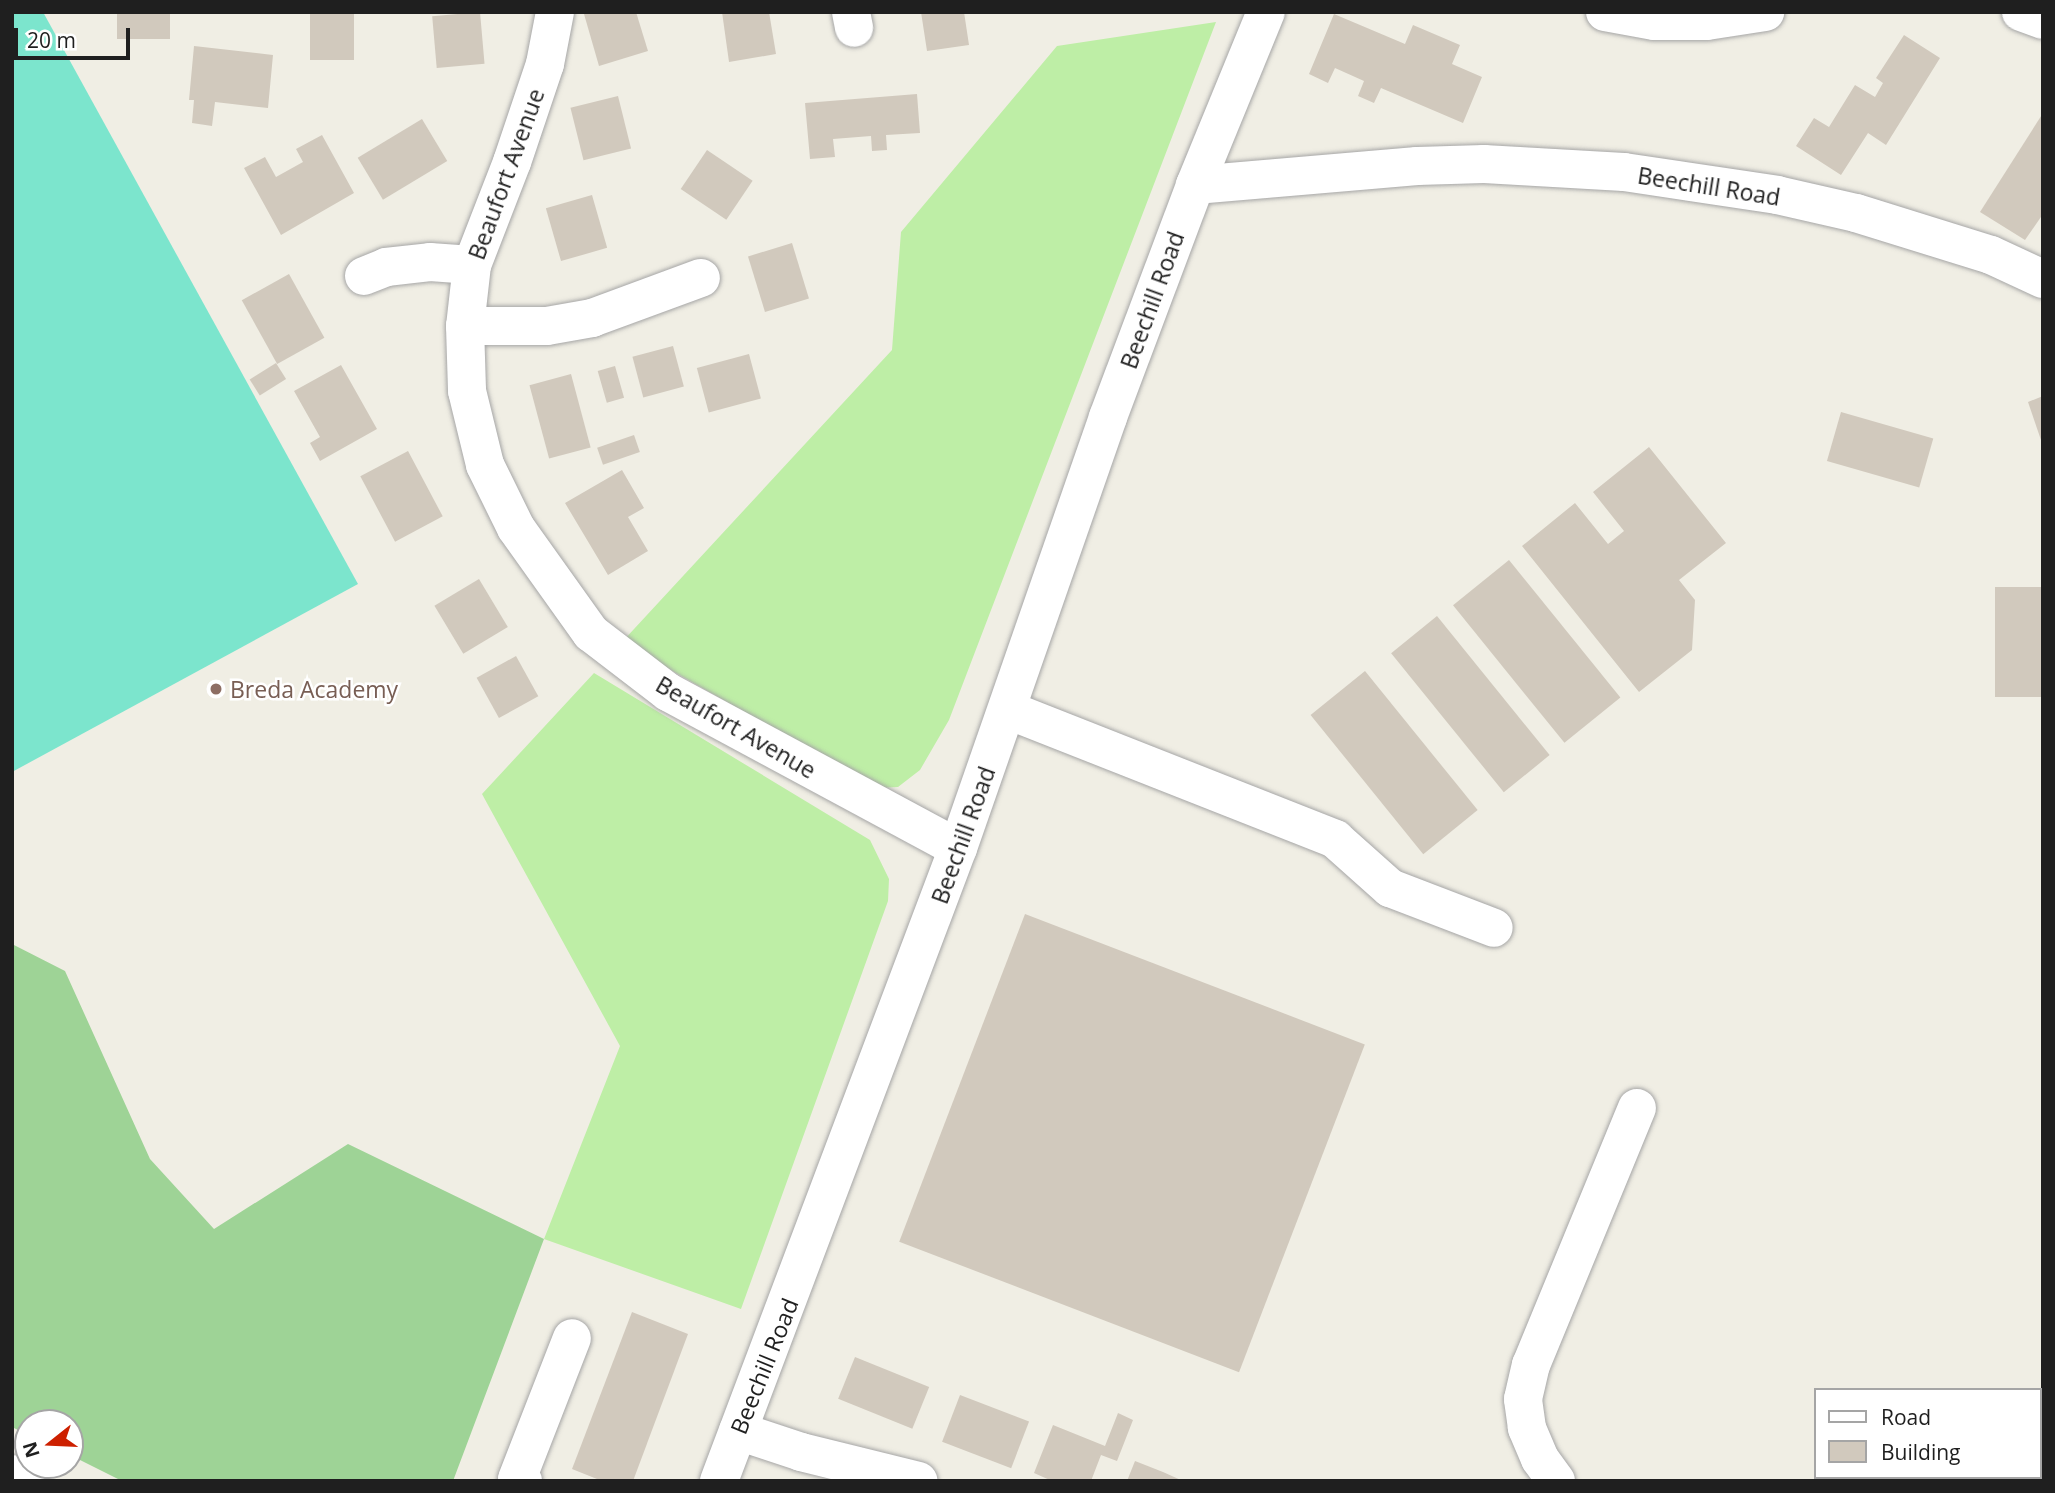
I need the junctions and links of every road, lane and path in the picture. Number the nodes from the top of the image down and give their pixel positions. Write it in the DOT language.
graph roads {
  1 [pos="555,12"];
  2 [pos="1266,12"];
  3 [pos="1605,12"];
  4 [pos="1765,12"];
  5 [pos="2021,12"];
  6 [pos="2043,20"];
  7 [pos="1195,185"];
  8 [pos="472,265"];
  9 [pos="364,276"];
  10 [pos="701,278"];
  11 [pos="2043,279"];
  12 [pos="465,326"];
  13 [pos="1008,710"];
  14 [pos="958,848"];
  15 [pos="1494,928"];
  16 [pos="1637,1108"];
  17 [pos="572,1338"];
  18 [pos="738,1431"];
  19 [pos="841,1472"];
  20 [pos="12,1474"];
  21 [pos="28,1481"];
  22 [pos="523,1481"];
  23 [pos="719,1481"];
  24 [pos="918,1481"];
  25 [pos="1556,1481"];
  1 -- 8 [label="street, Beaufort Avenue"];
  2 -- 7 [label="street, Beechill Road"];
  3 -- 4 [label="street"];
  5 -- 6 [label="street"];
  7 -- 11 [label="street, Beechill Road"];
  7 -- 13 [label="street, Beechill Road"];
  8 -- 9 [label="street"];
  8 -- 12 [label="street, Beaufort Avenue"];
  10 -- 12 [label="street"];
  12 -- 14 [label="street, Beaufort Avenue"];
  13 -- 14 [label="street, Beechill Road"];
  13 -- 15 [label="street"];
  14 -- 18 [label="street, Beechill Road"];
  16 -- 25 [label="street"];
  17 -- 22 [label="street"];
  18 -- 19 [label="street"];
  18 -- 23 [label="street, Beechill Road"];
  19 -- 24 [label="street"];
  20 -- 21 [label="street"];
}
